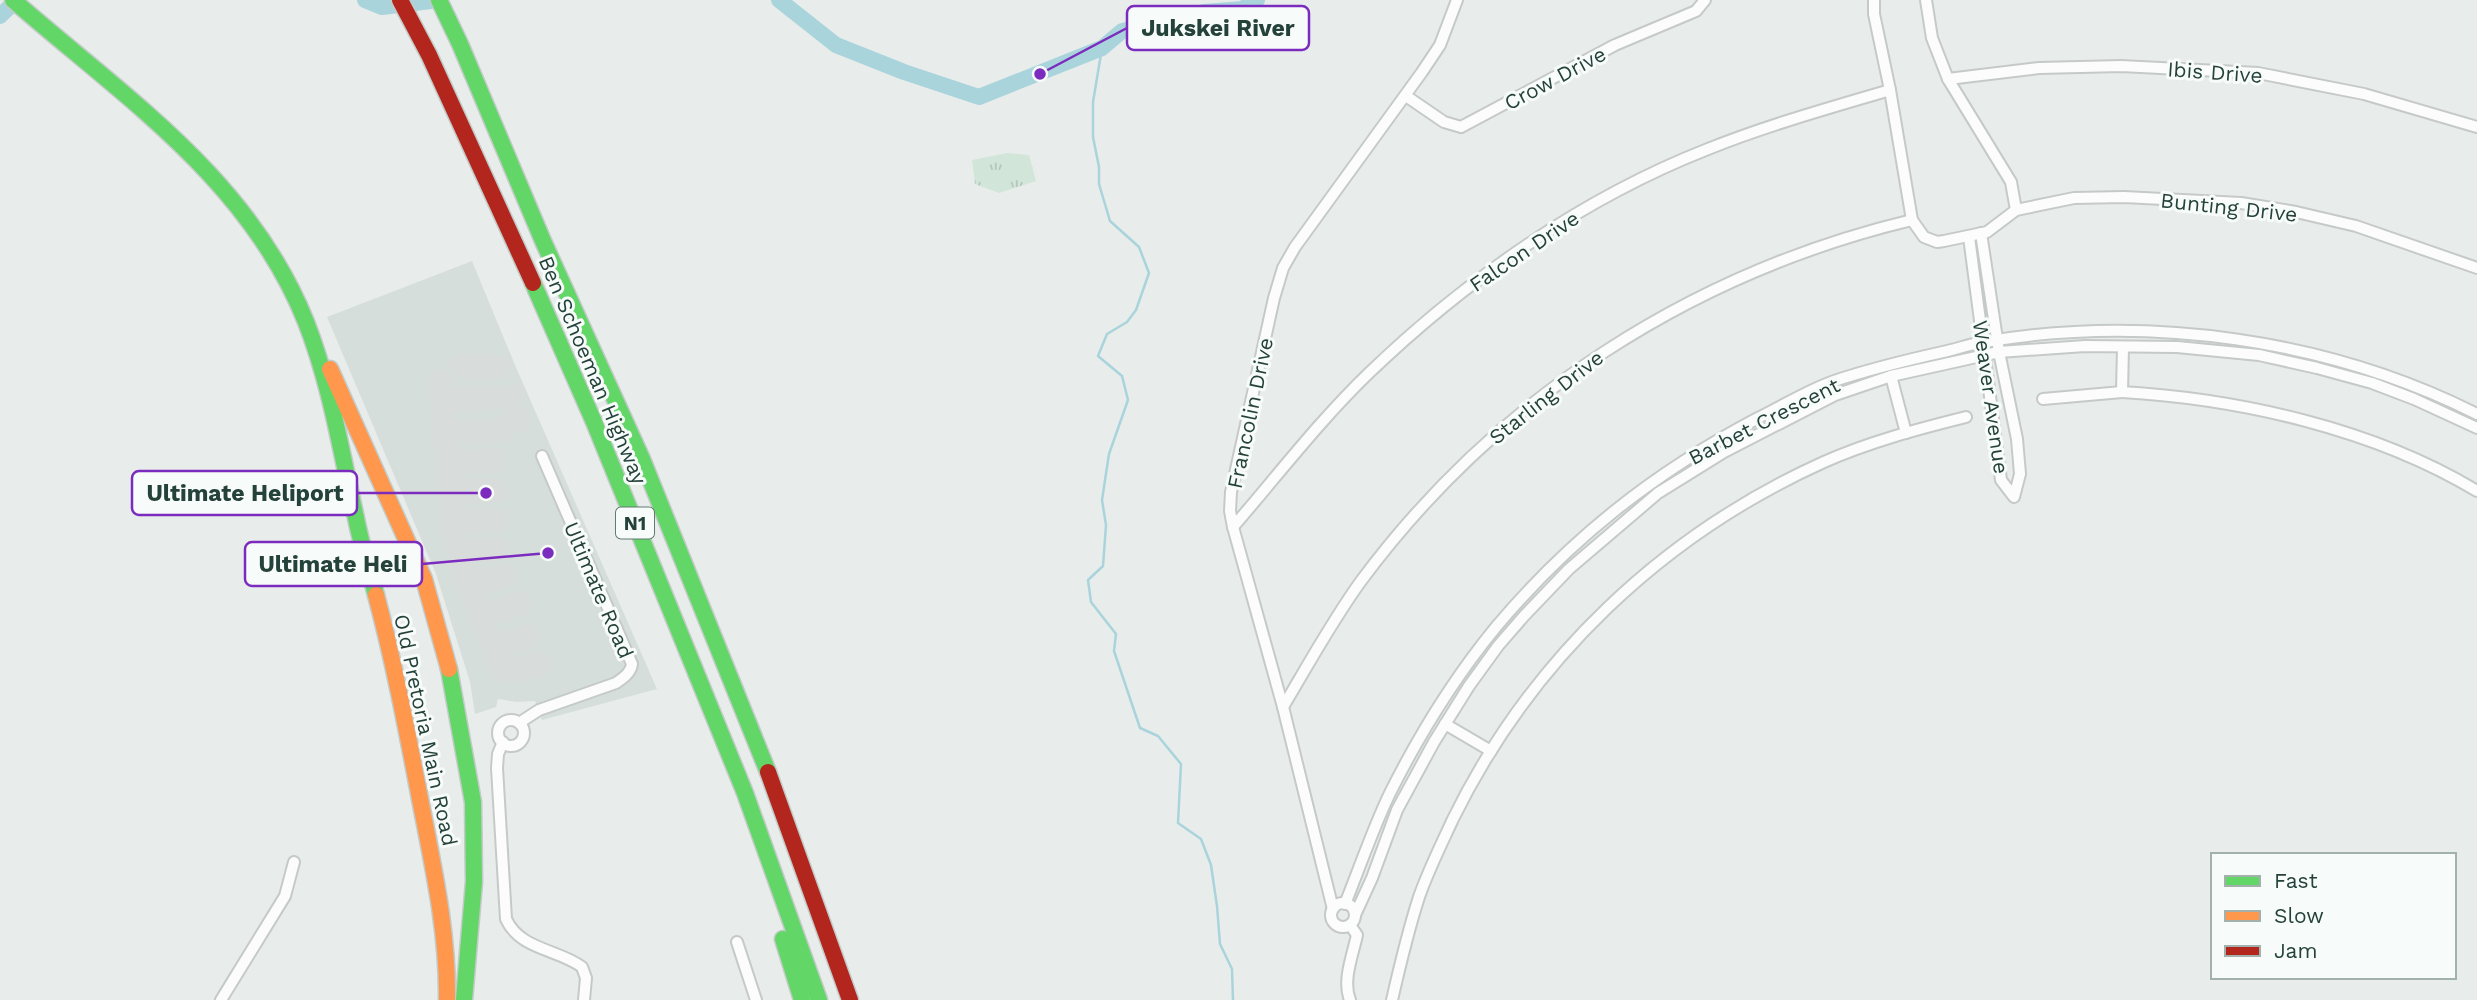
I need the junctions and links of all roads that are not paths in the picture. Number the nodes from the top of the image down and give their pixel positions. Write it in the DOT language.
graph roads {
  1 [pos="13,0"];
  2 [pos="400,0"];
  3 [pos="439,0"];
  4 [pos="1457,0"];
  5 [pos="1705,0"];
  6 [pos="1874,0"];
  7 [pos="1926,0"];
  8 [pos="1948,79"];
  9 [pos="1890,90"];
  10 [pos="1406,96"];
  11 [pos="2477,127"];
  12 [pos="2016,210"];
  13 [pos="1912,220"];
  14 [pos="1981,233"];
  15 [pos="1969,237"];
  16 [pos="2477,268"];
  17 [pos="2176,334"];
  18 [pos="1982,342"];
  19 [pos="1998,346"];
  20 [pos="2123,346"];
  21 [pos="2177,347"];
  22 [pos="317,350"];
  23 [pos="2315,354"];
  24 [pos="1984,355"];
  25 [pos="2311,367"];
  26 [pos="1891,376"];
  27 [pos="1831,382"];
  28 [pos="2426,390"];
  29 [pos="2122,392"];
  30 [pos="1835,395"];
  31 [pos="2043,399"];
  32 [pos="2422,402"];
  33 [pos="2477,414"];
  34 [pos="1966,417"];
  35 [pos="2477,428"];
  36 [pos="1906,433"];
  37 [pos="1716,440"];
  38 [pos="1724,452"];
  39 [pos="542,456"];
  40 [pos="2477,491"];
  41 [pos="1611,511"];
  42 [pos="1619,525"];
  43 [pos="1233,527"];
  44 [pos="1537,581"];
  45 [pos="1547,592"];
  46 [pos="1449,692"];
  47 [pos="1461,699"];
  48 [pos="1283,707"];
  49 [pos="519,723"];
  50 [pos="1445,724"];
  51 [pos="503,743"];
  52 [pos="1491,751"];
  53 [pos="745,793"];
  54 [pos="294,862"];
  55 [pos="1345,904"];
  56 [pos="1333,909"];
  57 [pos="1353,920"];
  58 [pos="472,922"];
  59 [pos="442,924"];
  60 [pos="737,942"];
  61 [pos="222,1000"];
  62 [pos="447,1000"];
  63 [pos="464,1000"];
  64 [pos="584,1000"];
  65 [pos="756,1000"];
  66 [pos="802,1000"];
  67 [pos="819,1000"];
  68 [pos="850,1000"];
  69 [pos="1349,1000"];
  70 [pos="1392,1000"];
  1 -- 22 [label="main road, Old Pretoria Main Road"];
  2 -- 53 [label="main road, Ben Schoeman Highway / N1"];
  3 -- 68 [label="main road, Ben Schoeman Highway / N1"];
  4 -- 10 [label="street, Francolin Drive"];
  5 -- 10 [label="street, Crow Drive"];
  6 -- 9 [label="street"];
  7 -- 8 [label="street"];
  8 -- 11 [label="street, Ibis Drive"];
  8 -- 12 [label="street"];
  9 -- 13 [label="street"];
  9 -- 43 [label="street, Falcon Drive"];
  10 -- 43 [label="street, Francolin Drive"];
  12 -- 14 [label="street"];
  12 -- 16 [label="street, Bunting Drive"];
  13 -- 15 [label="street"];
  13 -- 48 [label="street, Starling Drive"];
  14 -- 15 [label="street"];
  14 -- 19 [label="street, Weaver Avenue"];
  15 -- 18 [label="street, Weaver Avenue"];
  17 -- 19 [label="street, Barbet Crescent"];
  17 -- 21 [label="street"];
  17 -- 23 [label="street, Barbet Crescent"];
  18 -- 19 [label="street, Barbet Crescent"];
  18 -- 24 [label="street, Weaver Avenue"];
  18 -- 27 [label="street, Barbet Crescent"];
  19 -- 20 [label="street, Barbet Crescent"];
  19 -- 24 [label="street, Barbet Crescent"];
  19 -- 24 [label="street, Weaver Avenue"];
  20 -- 21 [label="street, Barbet Crescent"];
  20 -- 29 [label="street"];
  21 -- 25 [label="street, Barbet Crescent"];
  22 -- 58 [label="main road, Old Pretoria Main Road"];
  22 -- 59 [label="main road, Old Pretoria Main Road"];
  23 -- 25 [label="street"];
  23 -- 28 [label="street, Barbet Crescent"];
  24 -- 26 [label="street, Barbet Crescent"];
  25 -- 32 [label="street, Barbet Crescent"];
  26 -- 30 [label="street, Barbet Crescent"];
  26 -- 36 [label="street"];
  27 -- 30 [label="street"];
  27 -- 37 [label="street, Barbet Crescent"];
  28 -- 32 [label="street"];
  28 -- 33 [label="street, Barbet Crescent"];
  29 -- 31 [label="street"];
  29 -- 40 [label="street"];
  30 -- 38 [label="street, Barbet Crescent"];
  32 -- 35 [label="street, Barbet Crescent"];
  34 -- 36 [label="street"];
  36 -- 52 [label="street"];
  37 -- 38 [label="street"];
  37 -- 41 [label="street, Barbet Crescent"];
  38 -- 42 [label="street, Barbet Crescent"];
  39 -- 49 [label="street, Ultimate Road"];
  41 -- 42 [label="street"];
  41 -- 44 [label="street, Barbet Crescent"];
  42 -- 45 [label="street, Barbet Crescent"];
  43 -- 48 [label="street, Francolin Drive"];
  44 -- 45 [label="street"];
  44 -- 46 [label="street, Barbet Crescent"];
  45 -- 47 [label="street, Barbet Crescent"];
  46 -- 47 [label="street"];
  46 -- 55 [label="street, Barbet Crescent"];
  47 -- 50 [label="street, Barbet Crescent"];
  48 -- 56 [label="street, Francolin Drive"];
  49 -- 51 [label="street"];
  49 -- 51 [label="street"];
  50 -- 52 [label="street"];
  50 -- 57 [label="street, Barbet Crescent"];
  51 -- 64 [label="street"];
  52 -- 70 [label="street"];
  53 -- 66 [label="main road"];
  53 -- 67 [label="main road, Ben Schoeman Highway / N1"];
  54 -- 61 [label="street"];
  55 -- 56 [label="street"];
  55 -- 57 [label="street"];
  56 -- 57 [label="street"];
  57 -- 69 [label="street"];
  58 -- 59 [label="main road"];
  58 -- 63 [label="main road, Old Pretoria Main Road"];
  59 -- 62 [label="main road, Old Pretoria Main Road"];
  60 -- 65 [label="street"];
}
